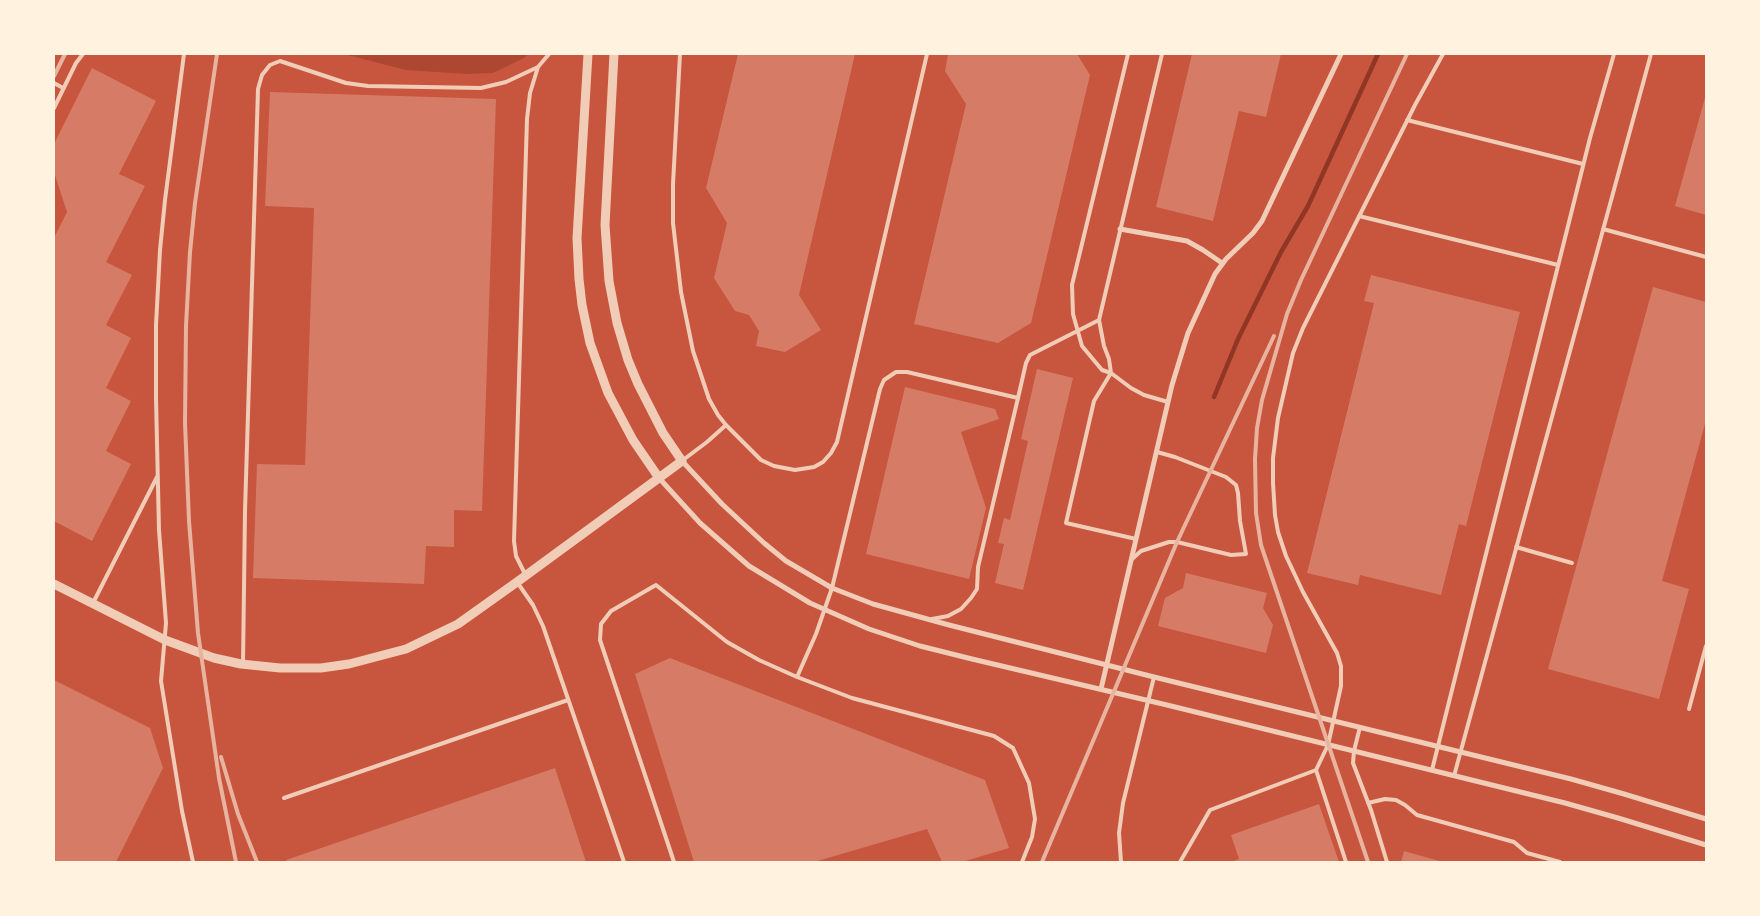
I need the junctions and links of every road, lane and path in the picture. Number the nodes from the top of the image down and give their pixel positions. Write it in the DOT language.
graph roads {
  1 [pos="84,54"];
  2 [pos="184,54"];
  3 [pos="549,54"];
  4 [pos="588,54"];
  5 [pos="614,54"];
  6 [pos="680,54"];
  7 [pos="926,54"];
  8 [pos="1128,54"];
  9 [pos="1162,54"];
  10 [pos="1341,54"];
  11 [pos="1443,54"];
  12 [pos="1614,54"];
  13 [pos="1651,54"];
  14 [pos="538,67"];
  15 [pos="54,83"];
  16 [pos="63,88"];
  17 [pos="54,108"];
  18 [pos="1407,120"];
  19 [pos="1584,164"];
  20 [pos="1359,216"];
  21 [pos="1120,229"];
  22 [pos="1603,229"];
  23 [pos="1706,257"];
  24 [pos="1222,263"];
  25 [pos="1558,266"];
  26 [pos="1099,320"];
  27 [pos="1078,332"];
  28 [pos="1111,373"];
  29 [pos="1018,398"];
  30 [pos="1168,402"];
  31 [pos="726,425"];
  32 [pos="1157,452"];
  33 [pos="682,461"];
  34 [pos="158,475"];
  35 [pos="659,478"];
  36 [pos="1136,539"];
  37 [pos="1516,547"];
  38 [pos="1132,560"];
  39 [pos="1572,562"];
  40 [pos="526,576"];
  41 [pos="517,582"];
  42 [pos="54,584"];
  43 [pos="832,588"];
  44 [pos="93,604"];
  45 [pos="825,611"];
  46 [pos="923,618"];
  47 [pos="165,640"];
  48 [pos="1706,646"];
  49 [pos="243,664"];
  50 [pos="1107,664"];
  51 [pos="797,677"];
  52 [pos="1154,677"];
  53 [pos="1101,690"];
  54 [pos="568,700"];
  55 [pos="1148,700"];
  56 [pos="1689,709"];
  57 [pos="1332,721"];
  58 [pos="1360,728"];
  59 [pos="1328,745"];
  60 [pos="1438,747"];
  61 [pos="1354,751"];
  62 [pos="1459,752"];
  63 [pos="1316,770"];
  64 [pos="1432,770"];
  65 [pos="1454,776"];
  66 [pos="284,798"];
  67 [pos="1368,803"];
  68 [pos="1706,819"];
  69 [pos="1706,845"];
  70 [pos="193,862"];
  71 [pos="624,862"];
  72 [pos="674,862"];
  73 [pos="1022,862"];
  74 [pos="1121,862"];
  75 [pos="1180,862"];
  76 [pos="1346,862"];
  77 [pos="1386,862"];
  78 [pos="1560,862"];
  1 -- 16 [label="lane"];
  2 -- 34 [label="lane"];
  3 -- 14 [label="lane"];
  4 -- 35 [label="street"];
  5 -- 33 [label="street"];
  6 -- 31 [label="lane"];
  7 -- 31 [label="lane"];
  8 -- 27 [label="lane"];
  9 -- 21 [label="lane"];
  10 -- 24 [label="street"];
  11 -- 18 [label="lane"];
  12 -- 19 [label="lane"];
  13 -- 22 [label="lane"];
  14 -- 40 [label="lane"];
  14 -- 49 [label="lane"];
  15 -- 16 [label="lane"];
  16 -- 17 [label="lane"];
  18 -- 19 [label="lane"];
  18 -- 20 [label="lane"];
  19 -- 25 [label="lane"];
  20 -- 25 [label="lane"];
  20 -- 57 [label="lane"];
  21 -- 24 [label="street"];
  21 -- 26 [label="lane"];
  22 -- 23 [label="lane"];
  22 -- 37 [label="lane"];
  24 -- 30 [label="street"];
  25 -- 60 [label="lane"];
  26 -- 27 [label="lane"];
  26 -- 28 [label="lane"];
  27 -- 28 [label="lane"];
  27 -- 29 [label="lane"];
  28 -- 30 [label="lane"];
  28 -- 36 [label="lane"];
  29 -- 43 [label="lane"];
  29 -- 46 [label="lane"];
  30 -- 32 [label="street"];
  31 -- 33 [label="lane"];
  32 -- 36 [label="street"];
  32 -- 38 [label="lane"];
  33 -- 35 [label="street"];
  33 -- 43 [label="street"];
  34 -- 44 [label="lane"];
  34 -- 47 [label="lane"];
  35 -- 40 [label="street"];
  35 -- 45 [label="street"];
  36 -- 38 [label="street"];
  37 -- 39 [label="lane"];
  37 -- 62 [label="lane"];
  38 -- 50 [label="street"];
  40 -- 41 [label="street"];
  41 -- 49 [label="street"];
  41 -- 54 [label="lane"];
  42 -- 44 [label="street"];
  43 -- 45 [label="lane"];
  43 -- 46 [label="street"];
  44 -- 47 [label="street"];
  45 -- 51 [label="lane"];
  45 -- 53 [label="street"];
  46 -- 50 [label="street"];
  47 -- 49 [label="street"];
  47 -- 70 [label="lane"];
  48 -- 56 [label="lane"];
  50 -- 52 [label="street"];
  50 -- 53 [label="street"];
  51 -- 72 [label="lane"];
  51 -- 73 [label="lane"];
  52 -- 55 [label="lane"];
  52 -- 57 [label="street"];
  53 -- 55 [label="street"];
  54 -- 66 [label="lane"];
  54 -- 71 [label="lane"];
  55 -- 59 [label="street"];
  55 -- 74 [label="lane"];
  57 -- 58 [label="street"];
  57 -- 59 [label="lane"];
  58 -- 60 [label="street"];
  58 -- 61 [label="lane"];
  59 -- 61 [label="street"];
  59 -- 63 [label="lane"];
  60 -- 62 [label="street"];
  60 -- 64 [label="lane"];
  61 -- 64 [label="street"];
  61 -- 67 [label="lane"];
  62 -- 65 [label="lane"];
  62 -- 68 [label="street"];
  63 -- 75 [label="lane"];
  63 -- 76 [label="lane"];
  64 -- 65 [label="street"];
  65 -- 69 [label="street"];
  67 -- 77 [label="lane"];
  67 -- 78 [label="lane"];
}
